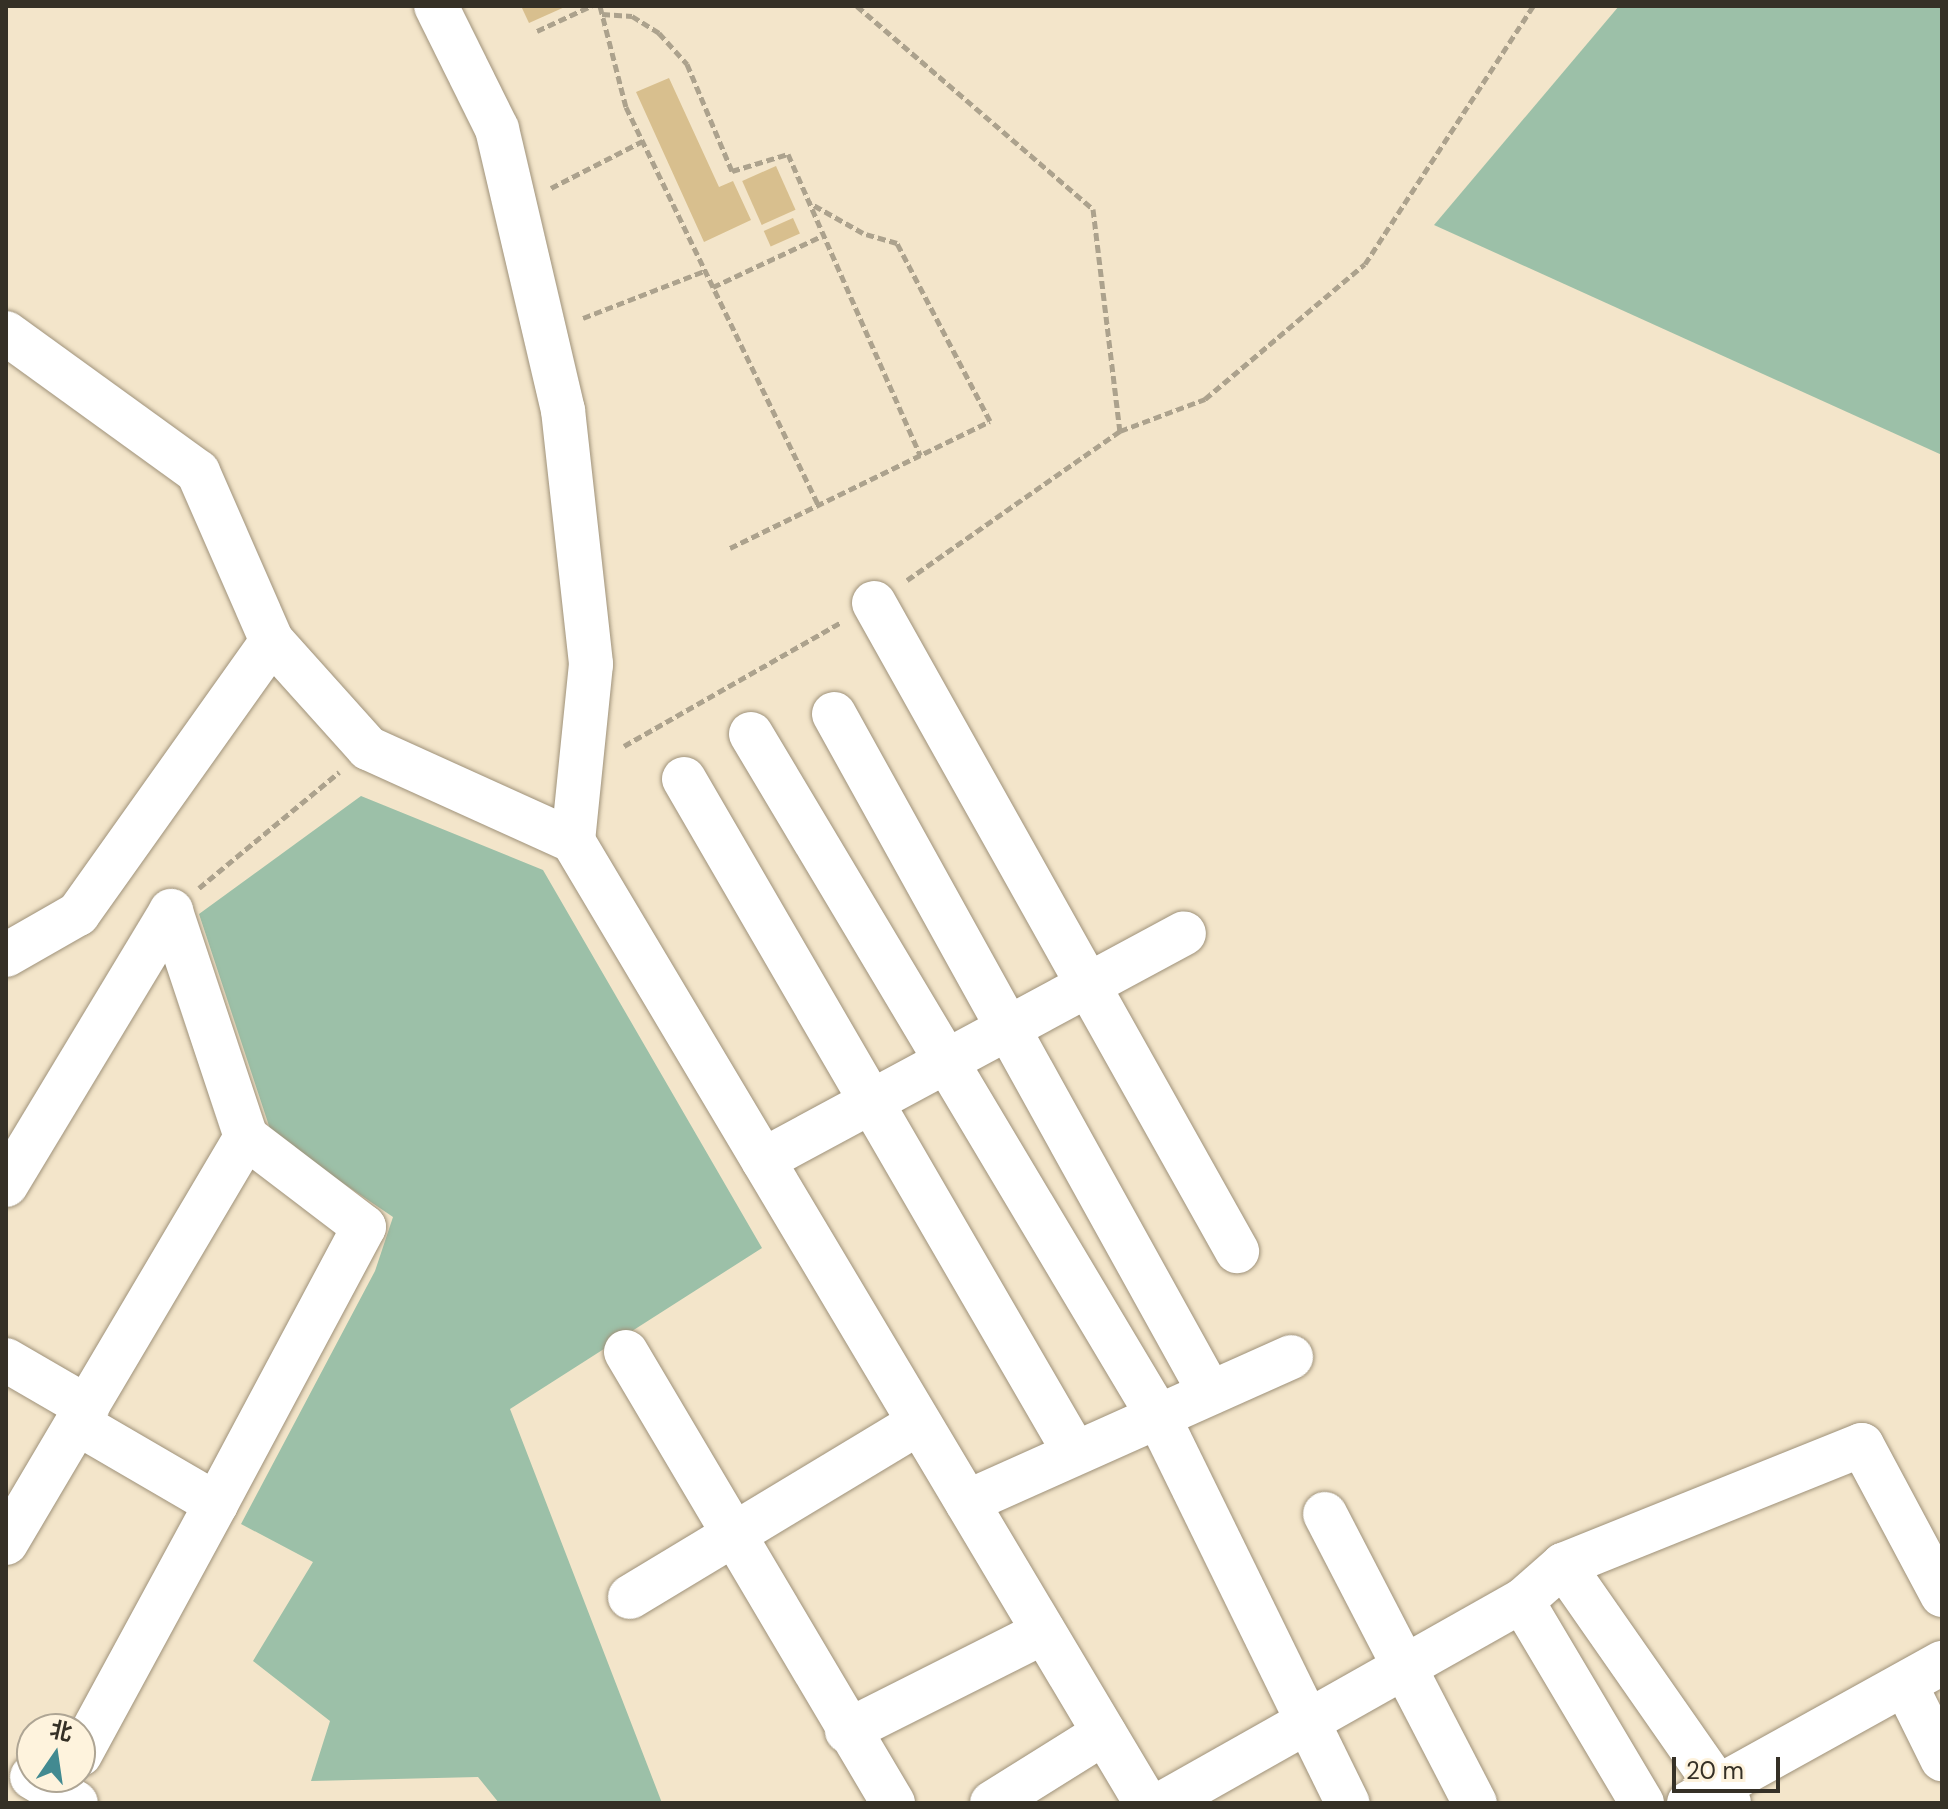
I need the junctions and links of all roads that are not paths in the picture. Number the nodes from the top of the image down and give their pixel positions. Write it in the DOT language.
graph roads {
  1 [pos="436,6"];
  2 [pos="6,333"];
  3 [pos="874,603"];
  4 [pos="272,641"];
  5 [pos="834,714"];
  6 [pos="751,734"];
  7 [pos="684,779"];
  8 [pos="573,841"];
  9 [pos="1184,933"];
  10 [pos="6,955"];
  11 [pos="1086,985"];
  12 [pos="1008,1027"];
  13 [pos="946,1061"];
  14 [pos="871,1102"];
  15 [pos="246,1137"];
  16 [pos="763,1160"];
  17 [pos="6,1185"];
  18 [pos="1237,1251"];
  19 [pos="626,1352"];
  20 [pos="1291,1357"];
  21 [pos="6,1360"];
  22 [pos="1210,1393"];
  23 [pos="82,1415"];
  24 [pos="1158,1416"];
  25 [pos="919,1423"];
  26 [pos="1075,1453"];
  27 [pos="967,1502"];
  28 [pos="216,1504"];
  29 [pos="1325,1514"];
  30 [pos="733,1535"];
  31 [pos="6,1543"];
  32 [pos="1563,1565"];
  33 [pos="1942,1595"];
  34 [pos="630,1597"];
  35 [pos="1522,1601"];
  36 [pos="1044,1632"];
  37 [pos="1402,1669"];
  38 [pos="1923,1673"];
  39 [pos="1307,1722"];
  40 [pos="96,1725"];
  41 [pos="847,1731"];
  42 [pos="1104,1733"];
  43 [pos="1942,1759"];
  44 [pos="1713,1797"];
  45 [pos="893,1803"];
  46 [pos="992,1803"];
  47 [pos="1146,1803"];
  48 [pos="1163,1803"];
  49 [pos="1348,1803"];
  50 [pos="1475,1803"];
  51 [pos="1642,1803"];
  1 -- 8 [label="street"];
  2 -- 4 [label="street"];
  3 -- 11 [label="street"];
  4 -- 8 [label="street"];
  4 -- 10 [label="street"];
  5 -- 12 [label="street"];
  6 -- 13 [label="street"];
  7 -- 14 [label="street"];
  8 -- 16 [label="street"];
  9 -- 11 [label="street"];
  11 -- 12 [label="street"];
  11 -- 18 [label="street"];
  12 -- 13 [label="street"];
  12 -- 22 [label="street"];
  13 -- 14 [label="street"];
  13 -- 24 [label="street"];
  14 -- 16 [label="street"];
  14 -- 26 [label="street"];
  15 -- 17 [label="street"];
  15 -- 23 [label="street"];
  15 -- 28 [label="street"];
  16 -- 25 [label="street"];
  19 -- 30 [label="street"];
  20 -- 22 [label="street"];
  21 -- 23 [label="street"];
  22 -- 24 [label="street"];
  23 -- 28 [label="street"];
  23 -- 31 [label="street"];
  24 -- 26 [label="street"];
  24 -- 39 [label="street"];
  25 -- 27 [label="street"];
  25 -- 30 [label="street"];
  26 -- 27 [label="street"];
  27 -- 36 [label="street"];
  28 -- 40 [label="street"];
  29 -- 37 [label="street"];
  30 -- 34 [label="street"];
  30 -- 41 [label="street"];
  32 -- 33 [label="street"];
  32 -- 35 [label="street"];
  32 -- 44 [label="street"];
  35 -- 37 [label="street"];
  35 -- 51 [label="street"];
  36 -- 41 [label="street"];
  36 -- 42 [label="street"];
  37 -- 39 [label="street"];
  37 -- 50 [label="street"];
  38 -- 43 [label="street"];
  38 -- 44 [label="street"];
  39 -- 48 [label="street"];
  39 -- 49 [label="street"];
  41 -- 45 [label="street"];
  42 -- 46 [label="street"];
  42 -- 47 [label="street"];
}
